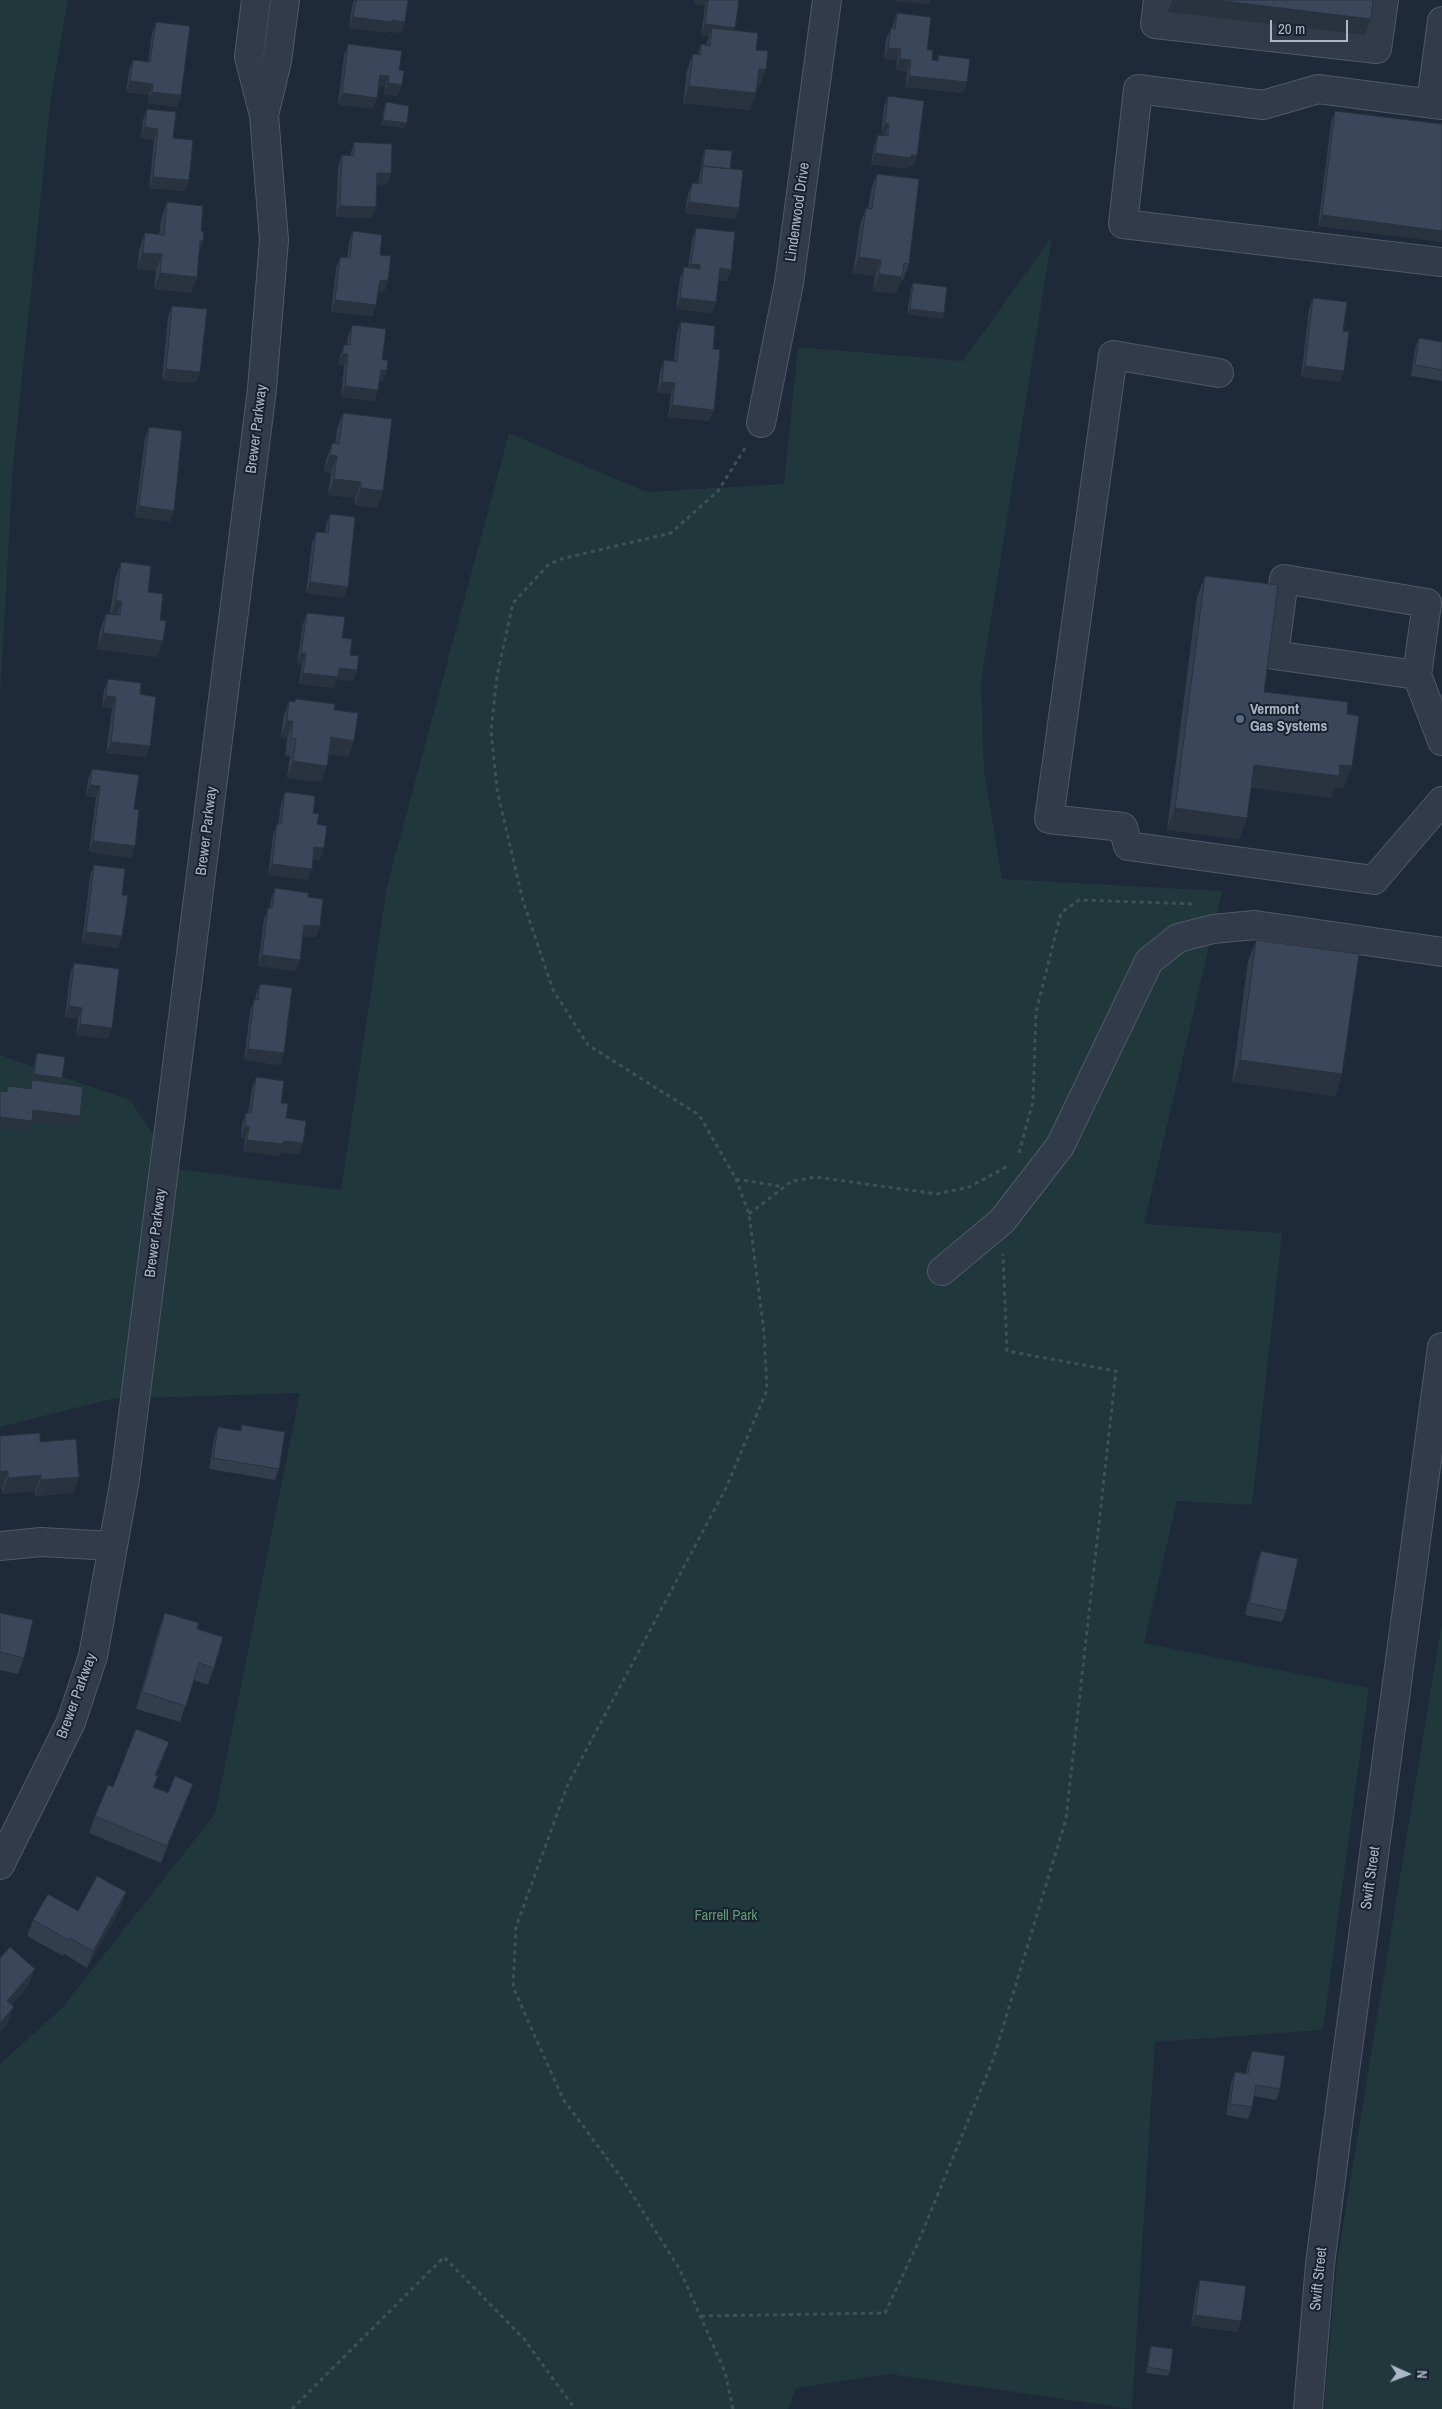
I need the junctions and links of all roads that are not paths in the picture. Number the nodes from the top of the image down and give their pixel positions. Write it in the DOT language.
graph roads {
  1 [pos="256,0"];
  2 [pos="285,0"];
  3 [pos="827,0"];
  4 [pos="1158,0"];
  5 [pos="1384,0"];
  6 [pos="1442,21"];
  7 [pos="1436,104"];
  8 [pos="264,115"];
  9 [pos="1442,262"];
  10 [pos="1218,373"];
  11 [pos="761,423"];
  12 [pos="1417,675"];
  13 [pos="1442,741"];
  14 [pos="1442,802"];
  15 [pos="1442,952"];
  16 [pos="942,1271"];
  17 [pos="1442,1347"];
  18 [pos="0,1546"];
  19 [pos="113,1546"];
  20 [pos="0,1865"];
  21 [pos="1308,2409"];
  1 -- 8 [label="street, Brewer Parkway"];
  2 -- 8 [label="street, Brewer Parkway"];
  3 -- 11 [label="street, Lindenwood Drive"];
  4 -- 5 [label="street"];
  6 -- 7 [label="street"];
  7 -- 9 [label="street"];
  8 -- 19 [label="street, Brewer Parkway"];
  10 -- 14 [label="street"];
  12 -- 12 [label="street"];
  12 -- 13 [label="street"];
  15 -- 16 [label="street"];
  17 -- 21 [label="street, Swift Street"];
  18 -- 19 [label="street"];
  19 -- 20 [label="street, Brewer Parkway"];
}
